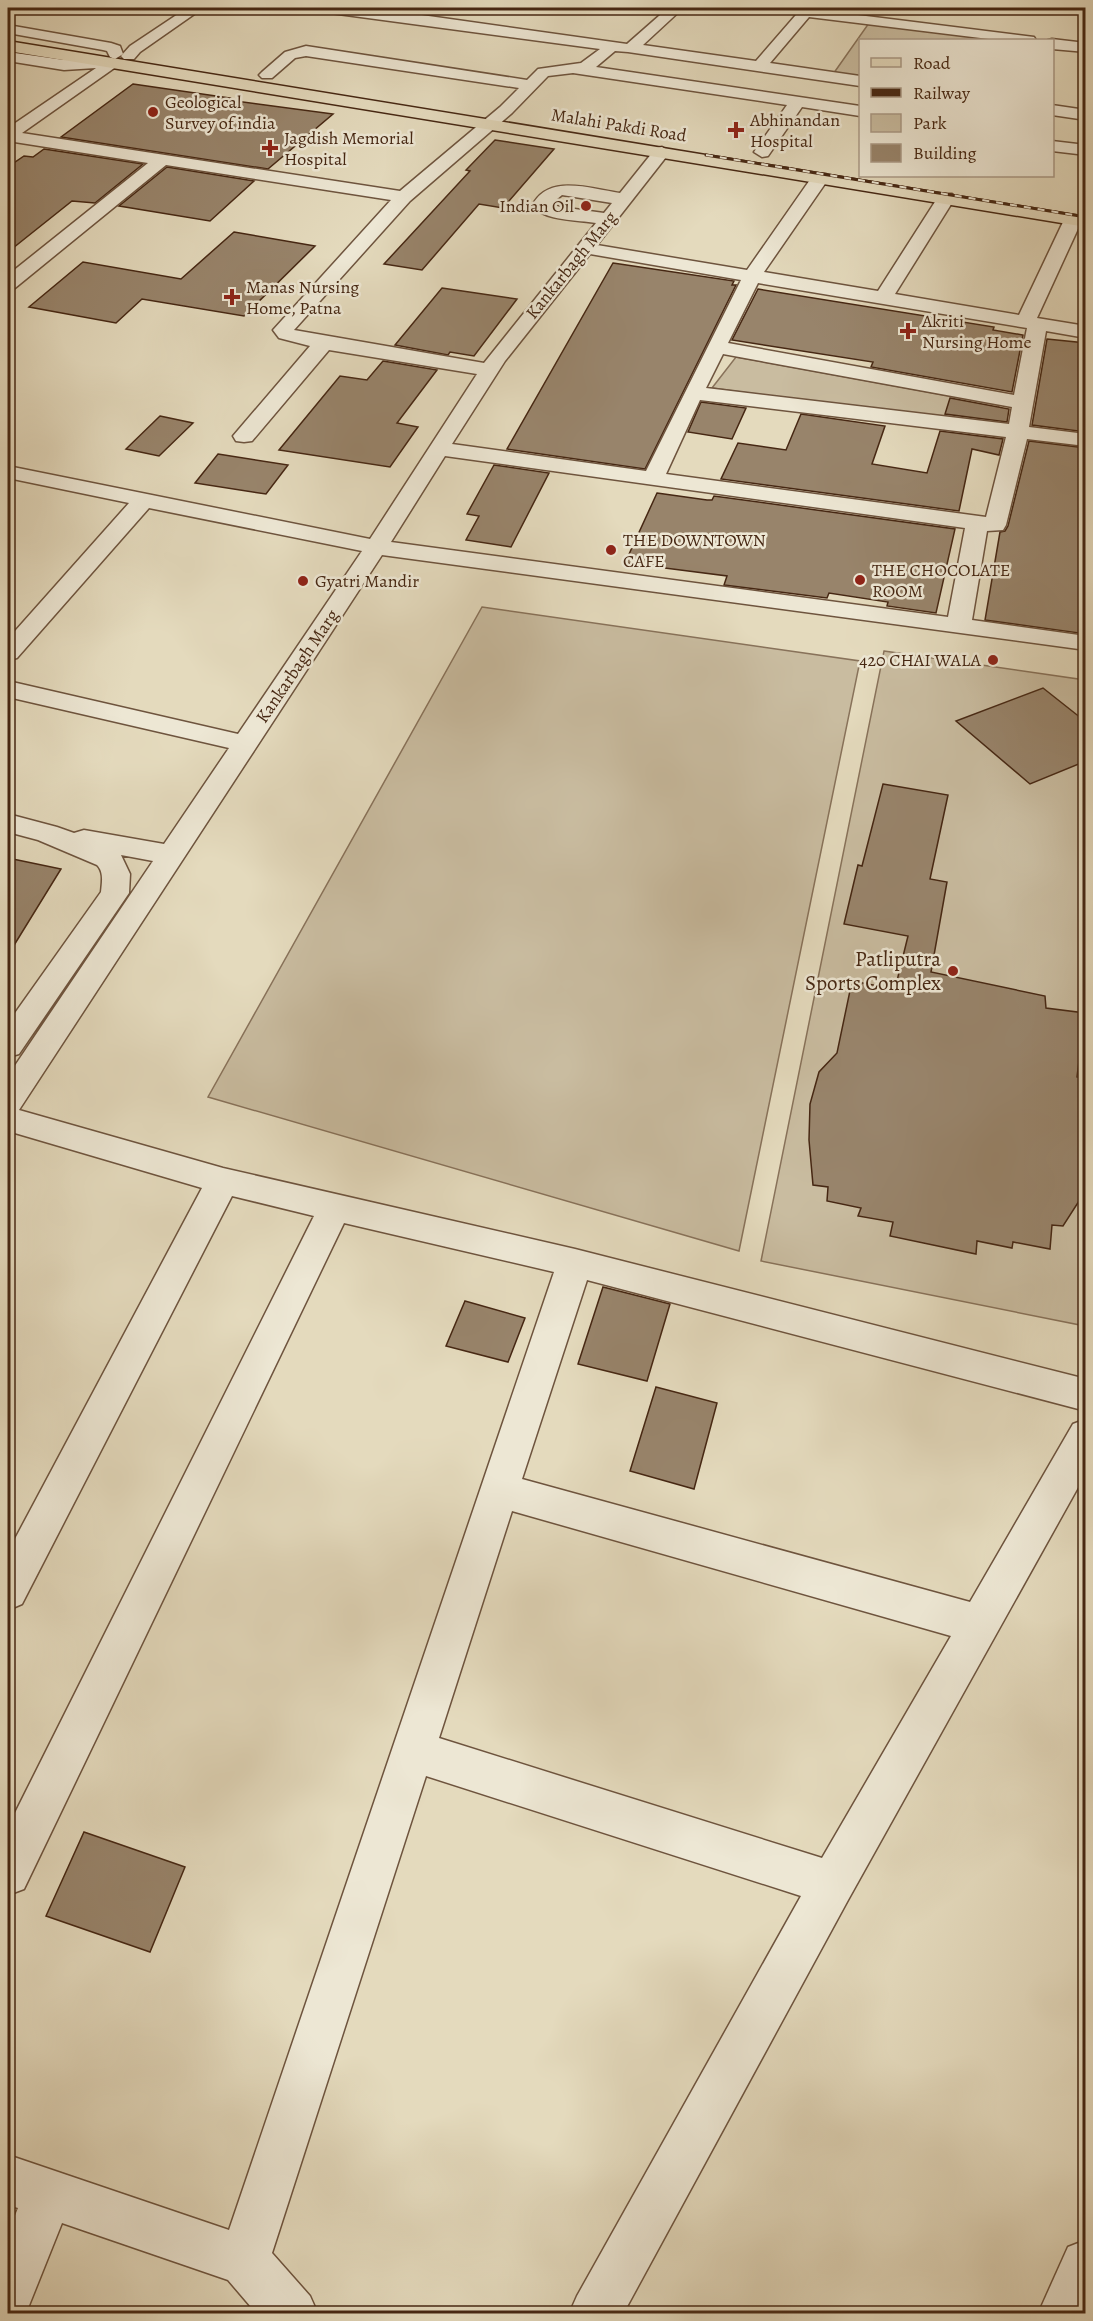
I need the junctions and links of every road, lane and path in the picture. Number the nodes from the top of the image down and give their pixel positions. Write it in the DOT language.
graph roads {
  1 [pos="196,8"];
  2 [pos="323,8"];
  3 [pos="676,8"];
  4 [pos="369,10"];
  5 [pos="807,10"];
  6 [pos="520,15"];
  7 [pos="8,29"];
  8 [pos="502,31"];
  9 [pos="8,37"];
  10 [pos="1022,39"];
  11 [pos="1054,44"];
  12 [pos="8,46"];
  13 [pos="612,46"];
  14 [pos="631,48"];
  15 [pos="1086,48"];
  16 [pos="8,56"];
  17 [pos="105,58"];
  18 [pos="759,66"];
  19 [pos="575,69"];
  20 [pos="267,75"];
  21 [pos="859,81"];
  22 [pos="532,85"];
  23 [pos="438,100"];
  24 [pos="797,103"];
  25 [pos="506,110"];
  26 [pos="1054,110"];
  27 [pos="859,111"];
  28 [pos="529,114"];
  29 [pos="487,115"];
  30 [pos="1086,115"];
  31 [pos="607,127"];
  32 [pos="8,135"];
  33 [pos="1054,146"];
  34 [pos="751,150"];
  35 [pos="1086,150"];
  36 [pos="662,152"];
  37 [pos="783,156"];
  38 [pos="162,160"];
  39 [pos="821,167"];
  40 [pos="859,173"];
  41 [pos="883,177"];
  42 [pos="945,187"];
  43 [pos="982,188"];
  44 [pos="404,197"];
  45 [pos="624,199"];
  46 [pos="1082,216"];
  47 [pos="608,219"];
  48 [pos="584,248"];
  49 [pos="752,276"];
  50 [pos="8,284"];
  51 [pos="883,298"];
  52 [pos="1031,323"];
  53 [pos="1086,332"];
  54 [pos="324,343"];
  55 [pos="716,347"];
  56 [pos="489,370"];
  57 [pos="693,393"];
  58 [pos="1023,403"];
  59 [pos="1018,432"];
  60 [pos="244,436"];
  61 [pos="1086,440"];
  62 [pos="438,449"];
  63 [pos="8,472"];
  64 [pos="653,479"];
  65 [pos="144,500"];
  66 [pos="977,523"];
  67 [pos="376,547"];
  68 [pos="959,626"];
  69 [pos="1086,643"];
  70 [pos="8,653"];
  71 [pos="8,689"];
  72 [pos="245,744"];
  73 [pos="8,823"];
  74 [pos="47,833"];
  75 [pos="171,855"];
  76 [pos="8,1046"];
  77 [pos="8,1101"];
  78 [pos="8,1119"];
  79 [pos="223,1181"];
  80 [pos="334,1207"];
  81 [pos="575,1263"];
  82 [pos="1086,1395"];
  83 [pos="1086,1436"];
  84 [pos="499,1490"];
  85 [pos="8,1591"];
  86 [pos="979,1623"];
  87 [pos="413,1751"];
  88 [pos="8,1874"];
  89 [pos="832,1884"];
  90 [pos="28,2187"];
  91 [pos="244,2259"];
  92 [pos="1086,2265"];
  93 [pos="8,2295"];
  94 [pos="292,2313"];
  95 [pos="595,2313"];
  96 [pos="1064,2313"];
  1 -- 17 [label="street"];
  2 -- 4 [label="street"];
  3 -- 14 [label="street"];
  4 -- 8 [label="street"];
  5 -- 10 [label="street"];
  5 -- 18 [label="street"];
  6 -- 8 [label="street"];
  7 -- 17 [label="street"];
  8 -- 13 [label="street"];
  9 -- 17 [label="main road"];
  11 -- 15 [label="street"];
  12 -- 17 [label="main road"];
  13 -- 14 [label="street"];
  13 -- 19 [label="street"];
  14 -- 18 [label="street"];
  16 -- 17 [label="street"];
  17 -- 20 [label="main road"];
  17 -- 29 [label="main road, Malahi Pakdi Road"];
  17 -- 32 [label="street"];
  18 -- 21 [label="street"];
  19 -- 22 [label="street"];
  19 -- 24 [label="street"];
  20 -- 22 [label="street"];
  20 -- 23 [label="main road"];
  22 -- 25 [label="street"];
  24 -- 27 [label="street"];
  24 -- 34 [label="street"];
  25 -- 28 [label="main road"];
  25 -- 29 [label="street"];
  26 -- 30 [label="street"];
  29 -- 36 [label="main road, Malahi Pakdi Road"];
  29 -- 44 [label="street"];
  31 -- 34 [label="main road"];
  32 -- 38 [label="street"];
  33 -- 35 [label="street"];
  34 -- 37 [label="main road"];
  36 -- 39 [label="main road, Malahi Pakdi Road"];
  36 -- 45 [label="street, Kankarbagh Marg"];
  38 -- 44 [label="street"];
  38 -- 50 [label="street"];
  39 -- 40 [label="main road, Malahi Pakdi Road"];
  39 -- 49 [label="street"];
  41 -- 42 [label="main road, Malahi Pakdi Road"];
  42 -- 46 [label="main road, Malahi Pakdi Road"];
  42 -- 51 [label="street"];
  43 -- 46 [label="main road"];
  44 -- 54 [label="street"];
  45 -- 47 [label="street, Kankarbagh Marg"];
  45 -- 47 [label="street"];
  46 -- 52 [label="street"];
  47 -- 48 [label="street, Kankarbagh Marg"];
  48 -- 49 [label="street"];
  48 -- 56 [label="street, Kankarbagh Marg"];
  49 -- 51 [label="street"];
  49 -- 55 [label="street"];
  51 -- 52 [label="street"];
  52 -- 53 [label="street"];
  52 -- 58 [label="street"];
  54 -- 56 [label="street"];
  54 -- 60 [label="street"];
  55 -- 57 [label="street"];
  55 -- 58 [label="street"];
  56 -- 62 [label="street, Kankarbagh Marg"];
  57 -- 59 [label="street"];
  57 -- 64 [label="street"];
  58 -- 59 [label="street"];
  59 -- 61 [label="street"];
  59 -- 66 [label="street"];
  62 -- 64 [label="street"];
  62 -- 67 [label="street, Kankarbagh Marg"];
  63 -- 65 [label="street"];
  64 -- 66 [label="street"];
  65 -- 67 [label="street"];
  65 -- 70 [label="street"];
  66 -- 68 [label="street"];
  67 -- 68 [label="street"];
  67 -- 72 [label="street, Kankarbagh Marg"];
  68 -- 69 [label="street"];
  71 -- 72 [label="street"];
  72 -- 75 [label="street, Kankarbagh Marg"];
  73 -- 74 [label="street"];
  74 -- 75 [label="street"];
  74 -- 76 [label="street"];
  75 -- 77 [label="street, Kankarbagh Marg"];
  78 -- 79 [label="street"];
  79 -- 80 [label="street"];
  79 -- 85 [label="street"];
  80 -- 81 [label="street"];
  80 -- 88 [label="street"];
  81 -- 82 [label="street"];
  81 -- 84 [label="street"];
  83 -- 86 [label="street"];
  84 -- 86 [label="street"];
  84 -- 87 [label="street"];
  86 -- 89 [label="street"];
  87 -- 89 [label="street"];
  87 -- 91 [label="street"];
  89 -- 95 [label="street"];
  90 -- 91 [label="street"];
  90 -- 93 [label="street"];
  91 -- 94 [label="street"];
  92 -- 96 [label="street"];
}
